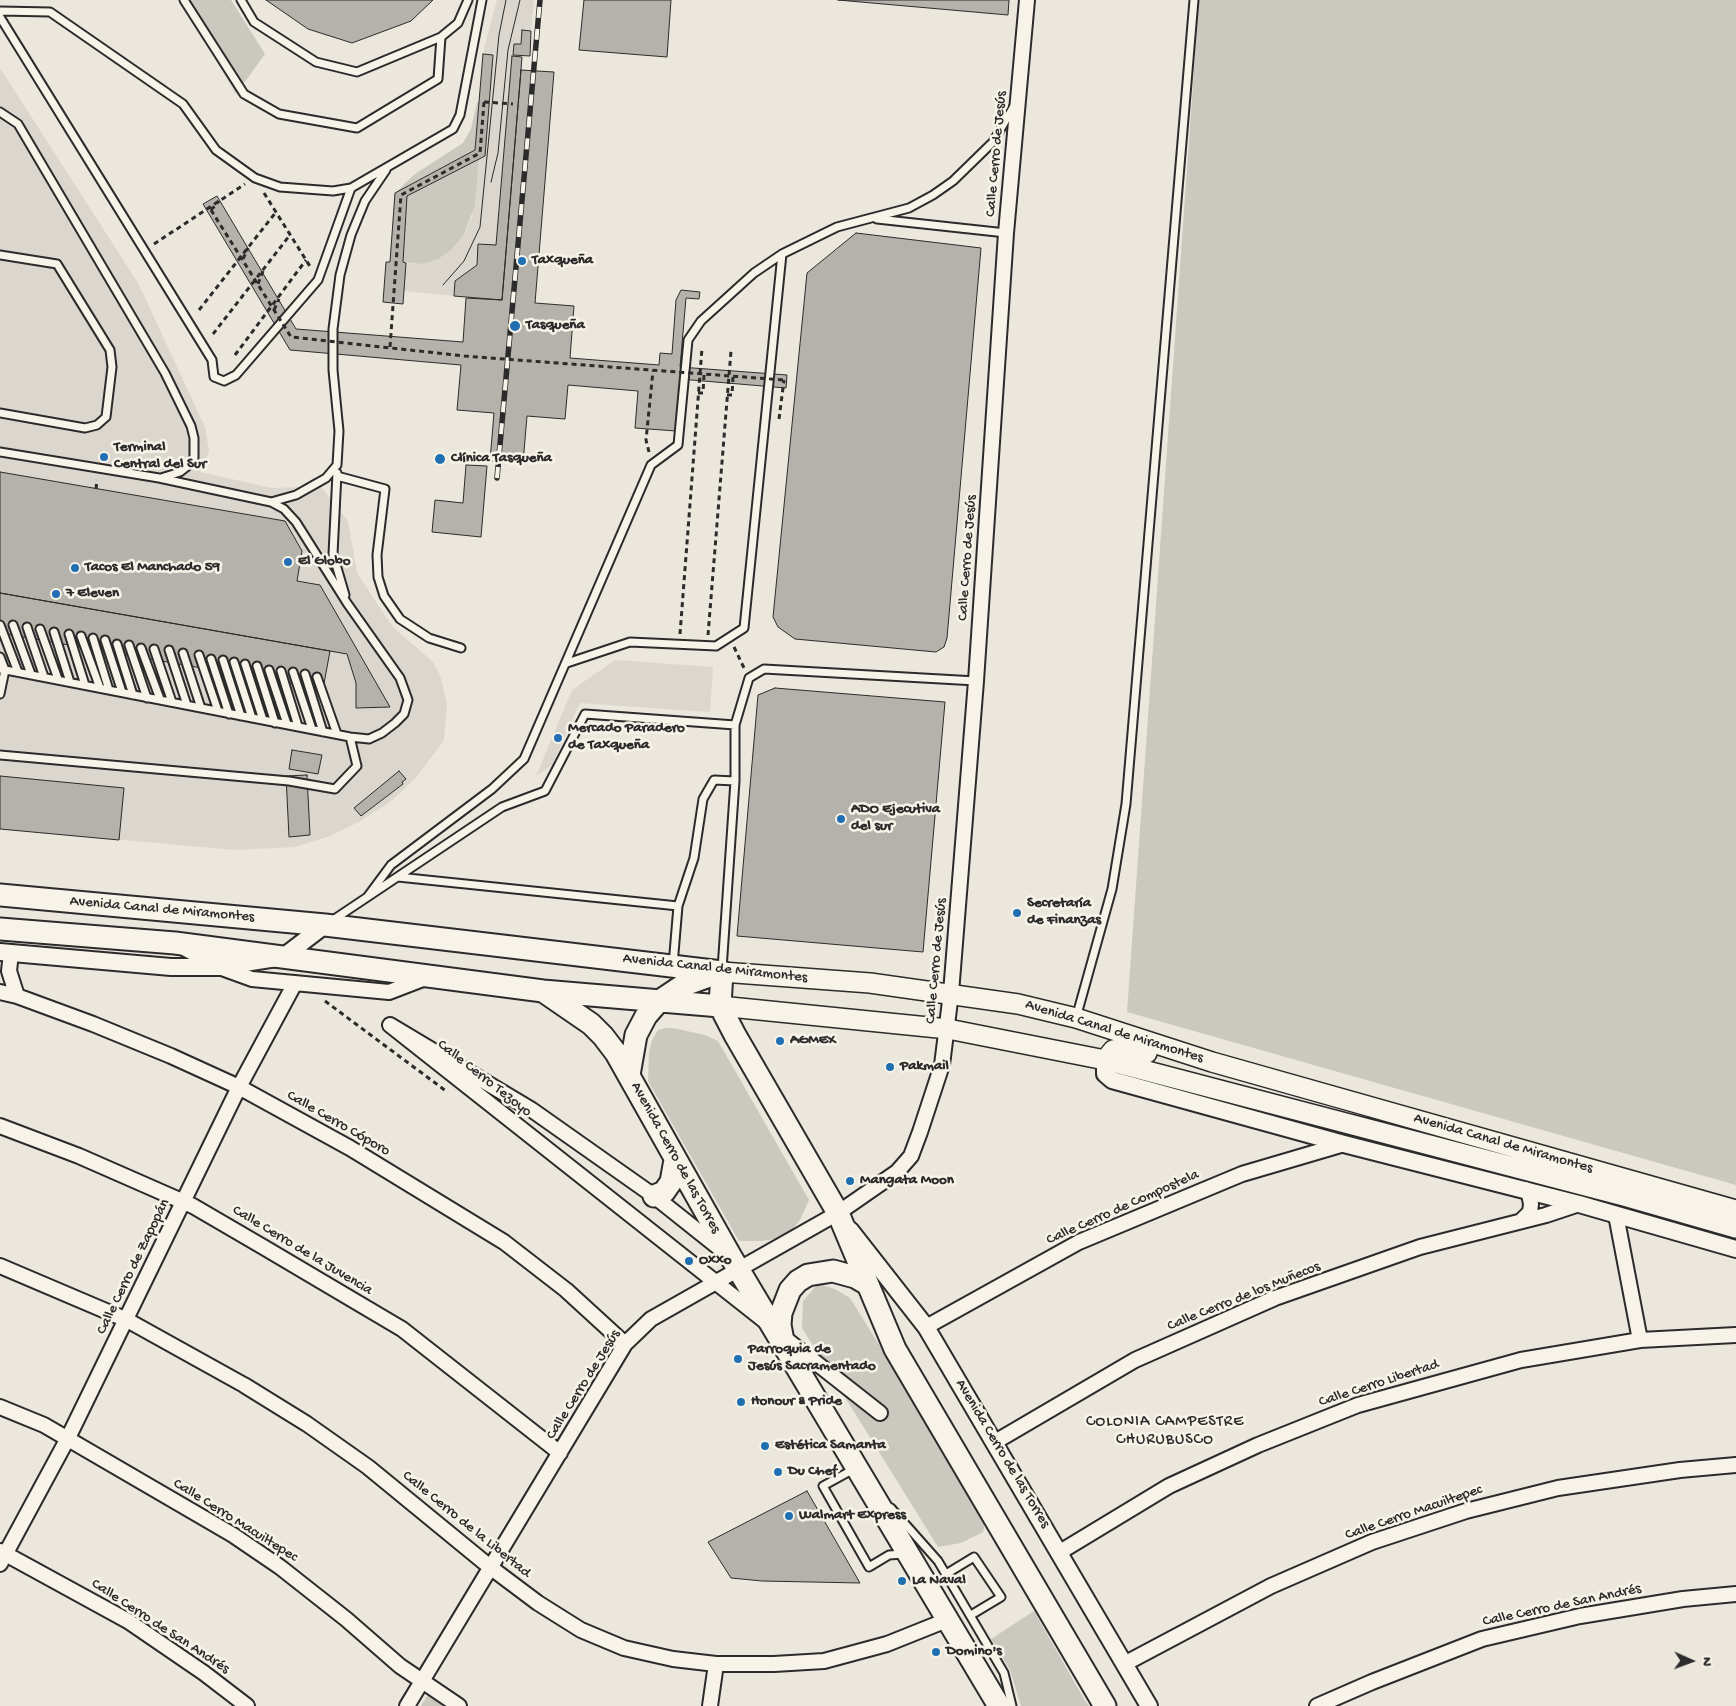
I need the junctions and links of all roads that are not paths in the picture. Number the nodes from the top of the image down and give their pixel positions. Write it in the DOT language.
graph roads {
  1 [pos="184,0"];
  2 [pos="241,0"];
  3 [pos="468,0"];
  4 [pos="482,0"];
  5 [pos="1027,0"];
  6 [pos="1194,0"];
  7 [pos="0,11"];
  8 [pos="0,17"];
  9 [pos="440,37"];
  10 [pos="1018,99"];
  11 [pos="0,112"];
  12 [pos="387,168"];
  13 [pos="351,188"];
  14 [pos="872,218"];
  15 [pos="1006,233"];
  16 [pos="782,254"];
  17 [pos="0,255"];
  18 [pos="0,413"];
  19 [pos="0,452"];
  20 [pos="338,465"];
  21 [pos="337,476"];
  22 [pos="159,478"];
  23 [pos="271,502"];
  24 [pos="347,603"];
  25 [pos="0,625"];
  26 [pos="12,625"];
  27 [pos="27,627"];
  28 [pos="40,628"];
  29 [pos="54,632"];
  30 [pos="69,634"];
  31 [pos="81,636"];
  32 [pos="93,638"];
  33 [pos="105,640"];
  34 [pos="117,644"];
  35 [pos="129,644"];
  36 [pos="141,648"];
  37 [pos="461,648"];
  38 [pos="154,649"];
  39 [pos="169,650"];
  40 [pos="183,653"];
  41 [pos="199,655"];
  42 [pos="0,657"];
  43 [pos="211,659"];
  44 [pos="223,660"];
  45 [pos="234,662"];
  46 [pos="567,663"];
  47 [pos="246,664"];
  48 [pos="257,666"];
  49 [pos="2,669"];
  50 [pos="269,670"];
  51 [pos="281,671"];
  52 [pos="18,672"];
  53 [pos="293,672"];
  54 [pos="31,674"];
  55 [pos="305,674"];
  56 [pos="44,677"];
  57 [pos="317,677"];
  58 [pos="58,679"];
  59 [pos="976,681"];
  60 [pos="70,682"];
  61 [pos="86,685"];
  62 [pos="100,688"];
  63 [pos="109,690"];
  64 [pos="122,692"];
  65 [pos="0,694"];
  66 [pos="133,695"];
  67 [pos="147,698"];
  68 [pos="160,699"];
  69 [pos="172,702"];
  70 [pos="187,705"];
  71 [pos="202,708"];
  72 [pos="218,711"];
  73 [pos="229,714"];
  74 [pos="241,716"];
  75 [pos="252,718"];
  76 [pos="263,720"];
  77 [pos="276,723"];
  78 [pos="287,724"];
  79 [pos="735,725"];
  80 [pos="298,726"];
  81 [pos="312,729"];
  82 [pos="323,732"];
  83 [pos="337,734"];
  84 [pos="350,737"];
  85 [pos="0,755"];
  86 [pos="735,781"];
  87 [pos="398,877"];
  88 [pos="0,895"];
  89 [pos="368,896"];
  90 [pos="678,906"];
  91 [pos="325,925"];
  92 [pos="0,929"];
  93 [pos="175,943"];
  94 [pos="5,952"];
  95 [pos="283,957"];
  96 [pos="673,966"];
  97 [pos="219,967"];
  98 [pos="722,972"];
  99 [pos="430,976"];
  100 [pos="295,983"];
  101 [pos="0,992"];
  102 [pos="543,992"];
  103 [pos="951,993"];
  104 [pos="17,996"];
  105 [pos="658,1002"];
  106 [pos="720,1006"];
  107 [pos="1076,1018"];
  108 [pos="948,1029"];
  109 [pos="1105,1060"];
  110 [pos="1212,1062"];
  111 [pos="629,1075"];
  112 [pos="239,1087"];
  113 [pos="0,1126"];
  114 [pos="1344,1144"];
  115 [pos="675,1160"];
  116 [pos="1525,1189"];
  117 [pos="654,1196"];
  118 [pos="184,1202"];
  119 [pos="1579,1204"];
  120 [pos="1736,1210"];
  121 [pos="838,1214"];
  122 [pos="1616,1215"];
  123 [pos="1521,1222"];
  124 [pos="1736,1228"];
  125 [pos="1736,1249"];
  126 [pos="735,1263"];
  127 [pos="0,1266"];
  128 [pos="867,1284"];
  129 [pos="127,1320"];
  130 [pos="926,1327"];
  131 [pos="1736,1335"];
  132 [pos="1640,1340"];
  133 [pos="625,1344"];
  134 [pos="786,1348"];
  135 [pos="0,1407"];
  136 [pos="880,1413"];
  137 [pos="68,1438"];
  138 [pos="995,1442"];
  139 [pos="560,1453"];
  140 [pos="1736,1465"];
  141 [pos="858,1470"];
  142 [pos="1060,1552"];
  143 [pos="908,1553"];
  144 [pos="2,1556"];
  145 [pos="490,1567"];
  146 [pos="946,1574"];
  147 [pos="1736,1594"];
  148 [pos="971,1615"];
  149 [pos="947,1620"];
  150 [pos="1126,1663"];
  151 [pos="716,1664"];
  152 [pos="422,1682"];
  153 [pos="247,1706"];
  154 [pos="408,1706"];
  155 [pos="459,1706"];
  156 [pos="710,1706"];
  157 [pos="999,1706"];
  158 [pos="1012,1706"];
  159 [pos="1105,1706"];
  160 [pos="1149,1706"];
  161 [pos="1317,1706"];
  1 -- 9 [label="lane"];
  2 -- 9 [label="lane"];
  3 -- 9 [label="lane"];
  4 -- 12 [label="lane"];
  5 -- 10 [label="street, Calle Cerro de Jesús"];
  6 -- 107 [label="lane"];
  7 -- 13 [label="lane"];
  8 -- 13 [label="lane"];
  10 -- 14 [label="lane"];
  10 -- 15 [label="street, Calle Cerro de Jesús"];
  11 -- 22 [label="lane"];
  12 -- 13 [label="lane"];
  12 -- 20 [label="lane"];
  14 -- 15 [label="lane"];
  14 -- 16 [label="lane"];
  15 -- 59 [label="street, Calle Cerro de Jesús"];
  16 -- 46 [label="lane"];
  16 -- 46 [label="lane"];
  17 -- 18 [label="lane"];
  19 -- 22 [label="lane"];
  20 -- 21 [label="lane"];
  20 -- 23 [label="lane"];
  21 -- 24 [label="lane"];
  21 -- 37 [label="lane"];
  22 -- 23 [label="lane"];
  23 -- 24 [label="lane"];
  24 -- 84 [label="lane"];
  25 -- 52 [label="lane"];
  26 -- 54 [label="lane"];
  27 -- 56 [label="lane"];
  28 -- 58 [label="lane"];
  29 -- 60 [label="lane"];
  30 -- 61 [label="lane"];
  31 -- 62 [label="lane"];
  32 -- 63 [label="lane"];
  33 -- 64 [label="lane"];
  34 -- 66 [label="lane"];
  35 -- 67 [label="lane"];
  36 -- 68 [label="lane"];
  38 -- 69 [label="lane"];
  39 -- 70 [label="lane"];
  40 -- 71 [label="lane"];
  41 -- 72 [label="lane"];
  42 -- 49 [label="lane"];
  43 -- 73 [label="lane"];
  44 -- 74 [label="lane"];
  45 -- 75 [label="lane"];
  46 -- 89 [label="lane"];
  47 -- 76 [label="lane"];
  48 -- 77 [label="lane"];
  49 -- 52 [label="lane"];
  49 -- 65 [label="lane"];
  50 -- 78 [label="lane"];
  51 -- 80 [label="lane"];
  52 -- 54 [label="lane"];
  53 -- 81 [label="lane"];
  54 -- 56 [label="lane"];
  55 -- 82 [label="lane"];
  56 -- 58 [label="lane"];
  57 -- 83 [label="lane"];
  58 -- 60 [label="lane"];
  59 -- 79 [label="lane"];
  59 -- 103 [label="street, Calle Cerro de Jesús"];
  60 -- 61 [label="lane"];
  61 -- 62 [label="lane"];
  62 -- 63 [label="lane"];
  63 -- 64 [label="lane"];
  64 -- 66 [label="lane"];
  66 -- 67 [label="lane"];
  67 -- 68 [label="lane"];
  68 -- 69 [label="lane"];
  69 -- 70 [label="lane"];
  70 -- 71 [label="lane"];
  71 -- 72 [label="lane"];
  72 -- 73 [label="lane"];
  73 -- 74 [label="lane"];
  74 -- 75 [label="lane"];
  75 -- 76 [label="lane"];
  76 -- 77 [label="lane"];
  77 -- 78 [label="lane"];
  78 -- 80 [label="lane"];
  79 -- 86 [label="lane"];
  79 -- 87 [label="lane"];
  80 -- 81 [label="lane"];
  81 -- 82 [label="lane"];
  82 -- 83 [label="lane"];
  83 -- 84 [label="lane"];
  84 -- 85 [label="lane"];
  86 -- 90 [label="lane"];
  86 -- 98 [label="lane"];
  87 -- 89 [label="lane"];
  87 -- 90 [label="lane"];
  88 -- 91 [label="main road, Avenida Canal de Miramontes"];
  89 -- 91 [label="lane"];
  90 -- 96 [label="lane"];
  91 -- 95 [label="street, Avenida Canal de Miramontes"];
  91 -- 96 [label="main road, Avenida Canal de Miramontes"];
  92 -- 93 [label="main road, Avenida Canal de Miramontes"];
  93 -- 95 [label="main road, Avenida Canal de Miramontes"];
  93 -- 97 [label="street, Avenida Canal de Miramontes"];
  94 -- 97 [label="street, Avenida Canal de Miramontes"];
  94 -- 104 [label="street"];
  95 -- 97 [label="street, Avenida Canal de Miramontes"];
  95 -- 99 [label="main road, Avenida Canal de Miramontes"];
  96 -- 98 [label="main road, Avenida Canal de Miramontes"];
  97 -- 100 [label="street, Avenida Canal de Miramontes"];
  98 -- 103 [label="main road, Avenida Canal de Miramontes"];
  98 -- 105 [label="main road"];
  98 -- 106 [label="main road"];
  99 -- 100 [label="street, Avenida Canal de Miramontes"];
  99 -- 102 [label="main road, Avenida Canal de Miramontes"];
  100 -- 112 [label="street, Calle Cerro de Zapopán"];
  101 -- 104 [label="street, Calle Cerro Cóporo"];
  102 -- 105 [label="main road, Avenida Canal de Miramontes"];
  102 -- 111 [label="main road, Avenida Cerro de las Torres"];
  103 -- 107 [label="main road, Avenida Canal de Miramontes"];
  103 -- 108 [label="street, Calle Cerro de Jesús"];
  104 -- 112 [label="street, Calle Cerro Cóporo"];
  105 -- 106 [label="main road, Avenida Canal de Miramontes"];
  105 -- 111 [label="main road"];
  106 -- 108 [label="main road, Avenida Canal de Miramontes"];
  106 -- 121 [label="main road, Avenida Cerro de las Torres"];
  107 -- 110 [label="main road, Avenida Canal de Miramontes"];
  108 -- 109 [label="main road, Avenida Canal de Miramontes"];
  108 -- 121 [label="street, Calle Cerro de Jesús"];
  109 -- 110 [label="main road"];
  109 -- 114 [label="street, Avenida Canal de Miramontes"];
  109 -- 124 [label="main road, Avenida Canal de Miramontes"];
  110 -- 120 [label="main road, Avenida Canal de Miramontes"];
  111 -- 115 [label="main road, Avenida Cerro de las Torres"];
  112 -- 118 [label="street, Calle Cerro de Zapopán"];
  112 -- 133 [label="street, Calle Cerro Cóporo"];
  113 -- 118 [label="street, Calle Cerro de la Juvencia"];
  114 -- 116 [label="street, Avenida Canal de Miramontes"];
  114 -- 130 [label="street, Calle Cerro de Compostela"];
  115 -- 117 [label="main road"];
  115 -- 126 [label="main road, Avenida Cerro de las Torres"];
  116 -- 119 [label="street, Avenida Canal de Miramontes"];
  116 -- 123 [label="street"];
  117 -- 126 [label="street, Calle Cerro Tezoyo"];
  117 -- 136 [label="street, Calle Cerro Tezoyo"];
  118 -- 129 [label="street, Calle Cerro de Zapopán"];
  118 -- 139 [label="street, Calle Cerro de la Juvencia"];
  119 -- 122 [label="street, Avenida Canal de Miramontes"];
  119 -- 123 [label="street, Calle Cerro de los Muñecos"];
  121 -- 126 [label="street, Calle Cerro de Jesús"];
  121 -- 128 [label="main road, Avenida Cerro de las Torres"];
  121 -- 130 [label="street, Avenida Cerro de las Torres"];
  122 -- 125 [label="street, Avenida Canal de Miramontes"];
  122 -- 132 [label="street"];
  123 -- 138 [label="street, Calle Cerro de los Muñecos"];
  126 -- 133 [label="street, Calle Cerro de Jesús"];
  126 -- 134 [label="main road, Avenida Cerro de las Torres"];
  127 -- 129 [label="street, Calle Cerro de la Libertad"];
  128 -- 134 [label="main road"];
  128 -- 159 [label="main road, Avenida Cerro de las Torres"];
  129 -- 137 [label="street, Calle Cerro de Zapopán"];
  129 -- 145 [label="street, Calle Cerro de la Libertad"];
  130 -- 138 [label="street, Avenida Cerro de las Torres"];
  131 -- 132 [label="street, Calle Cerro Libertad"];
  132 -- 142 [label="street, Calle Cerro Libertad"];
  133 -- 139 [label="street, Calle Cerro de Jesús"];
  134 -- 141 [label="main road, Avenida Cerro de las Torres"];
  135 -- 137 [label="street, Calle Cerro Macuiltepec"];
  137 -- 144 [label="street, Calle Cerro de Zapopán"];
  137 -- 152 [label="street, Calle Cerro Macuiltepec"];
  138 -- 142 [label="street, Avenida Cerro de las Torres"];
  139 -- 145 [label="street, Calle Cerro de Jesús"];
  140 -- 150 [label="street, Calle Cerro Macuiltepec"];
  141 -- 143 [label="main road, Avenida Cerro de las Torres"];
  141 -- 143 [label="lane"];
  141 -- 146 [label="lane"];
  142 -- 150 [label="street, Avenida Cerro de las Torres"];
  143 -- 149 [label="main road, Avenida Cerro de las Torres"];
  144 -- 153 [label="street, Calle Cerro de San Andrés"];
  145 -- 151 [label="street, Calle Cerro de la Libertad"];
  145 -- 152 [label="street, Calle Cerro de Jesús"];
  146 -- 148 [label="lane"];
  146 -- 148 [label="lane"];
  147 -- 161 [label="street, Calle Cerro de San Andrés"];
  148 -- 158 [label="lane"];
  149 -- 151 [label="street, Calle Cerro de la Libertad"];
  149 -- 157 [label="main road, Avenida Cerro de las Torres"];
  150 -- 160 [label="street, Avenida Cerro de las Torres"];
  151 -- 156 [label="street"];
  152 -- 154 [label="street, Calle Cerro de Jesús"];
  152 -- 155 [label="street, Calle Cerro Macuiltepec"];
}
